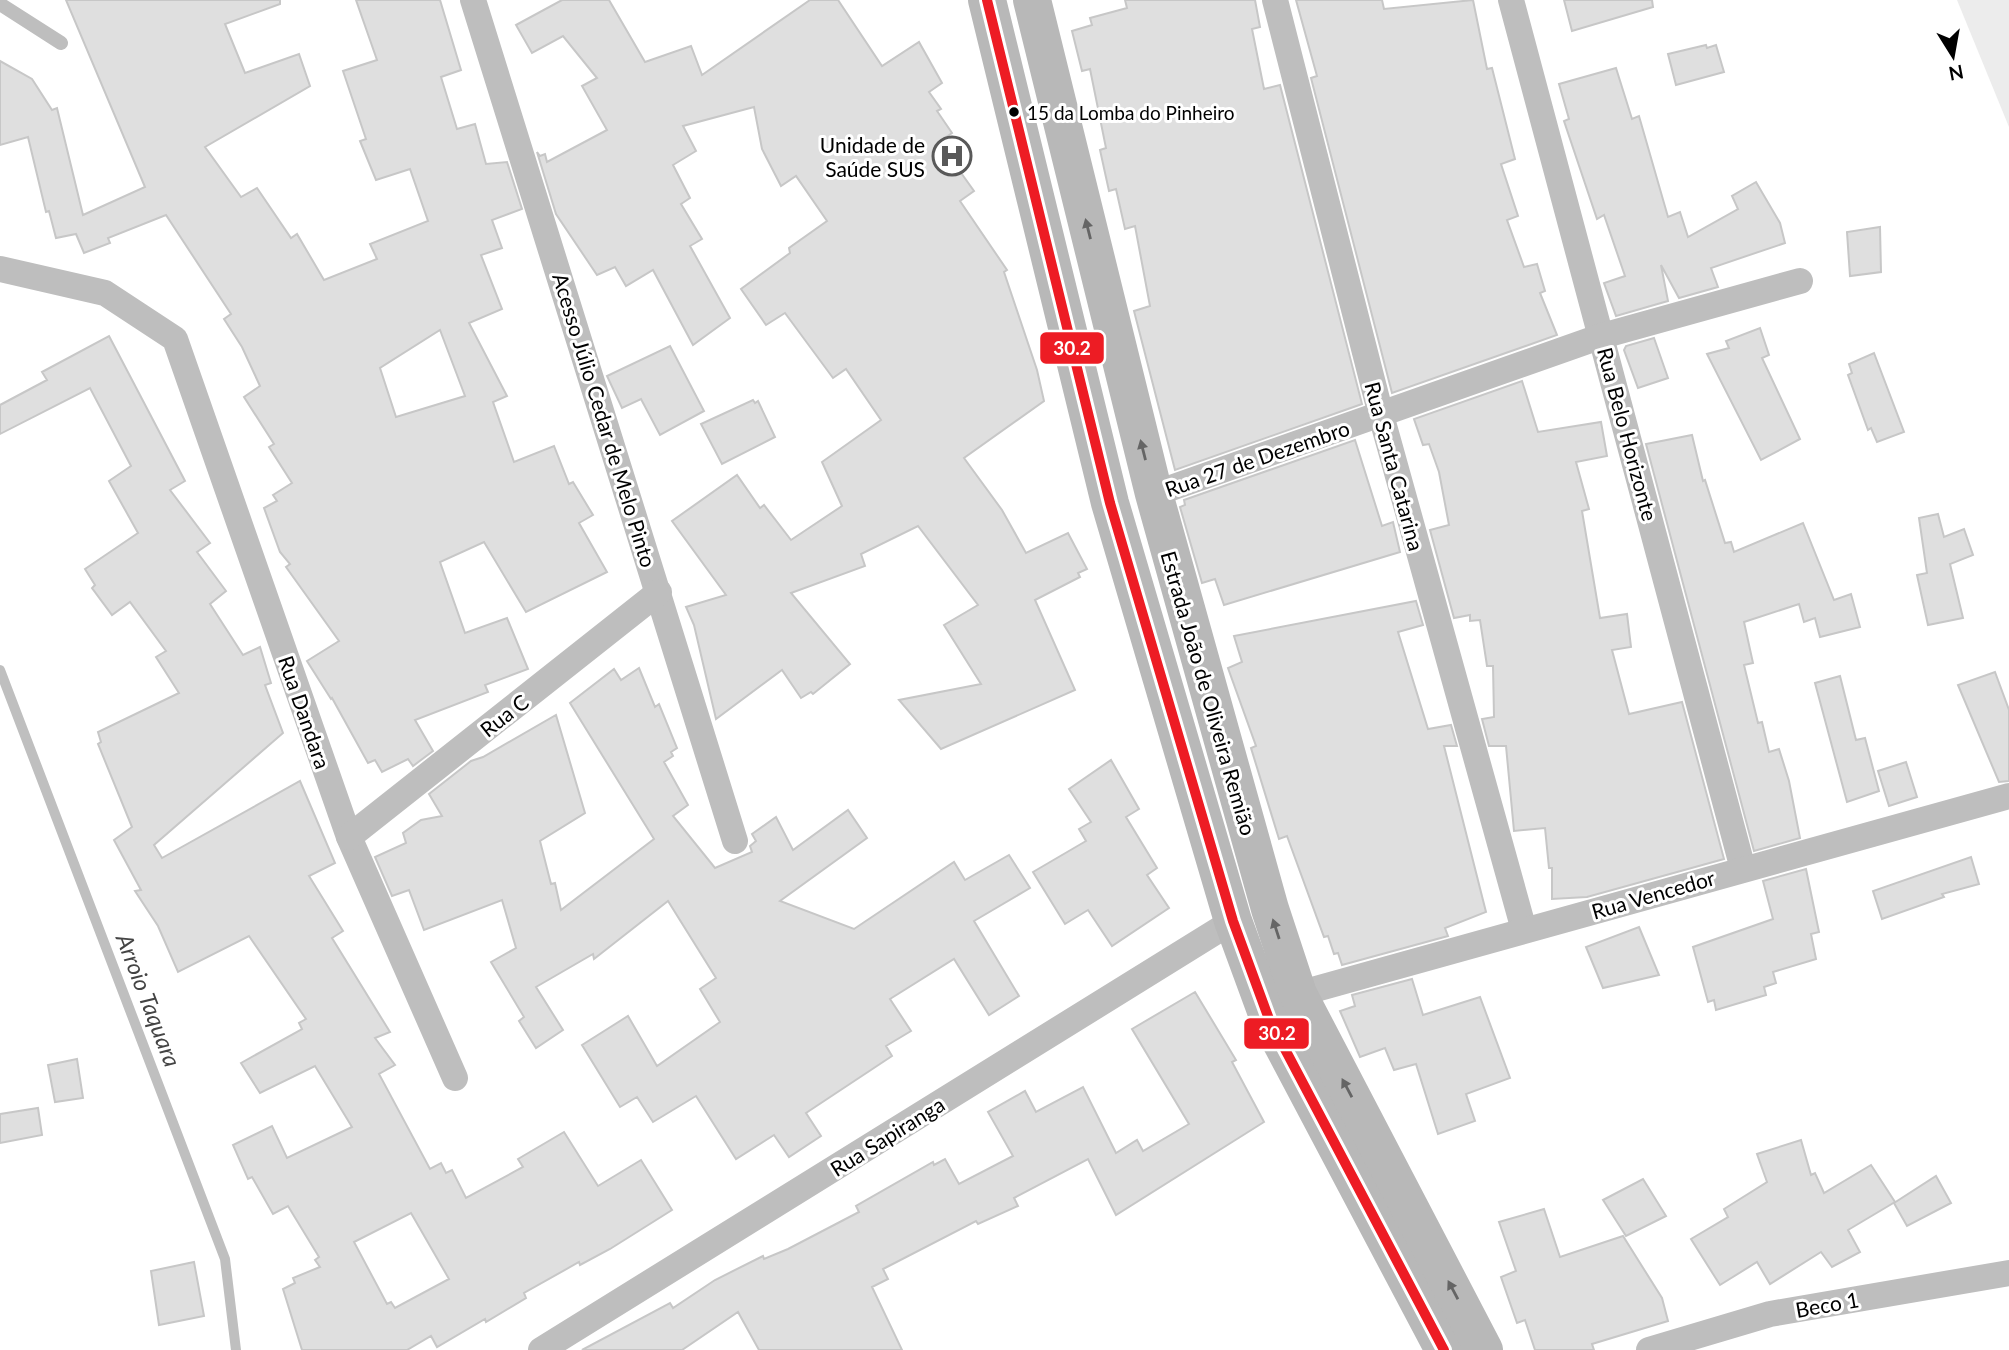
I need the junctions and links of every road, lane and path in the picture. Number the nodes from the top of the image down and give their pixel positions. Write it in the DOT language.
graph roads {
  1 [pos="473,0"];
  2 [pos="987,0"];
  3 [pos="1032,0"];
  4 [pos="1275,0"];
  5 [pos="1511,0"];
  6 [pos="0,4"];
  7 [pos="61,43"];
  8 [pos="0,269"];
  9 [pos="1800,281"];
  10 [pos="1602,336"];
  11 [pos="1381,415"];
  12 [pos="1154,494"];
  13 [pos="659,592"];
  14 [pos="2009,796"];
  15 [pos="349,837"];
  16 [pos="735,841"];
  17 [pos="1743,869"];
  18 [pos="1233,922"];
  19 [pos="1524,930"];
  20 [pos="1298,994"];
  21 [pos="455,1078"];
  22 [pos="2009,1273"];
  23 [pos="541,1350"];
  24 [pos="1444,1350"];
  25 [pos="1485,1350"];
  26 [pos="1649,1350"];
  1 -- 13 [label="street, Acesso Júlio Cedar de Melo Pinto"];
  2 -- 18 [label="main road, Estrada João de Oliveira Remião"];
  12 -- 3 [label="main road, Estrada João de Oliveira Remião, one-way"];
  4 -- 11 [label="street, Rua Santa Catarina"];
  5 -- 10 [label="street, Rua Belo Horizonte"];
  6 -- 7 [label="lane"];
  8 -- 15 [label="street, Rua Dandara"];
  9 -- 10 [label="street, Rua 27 de Dezembro"];
  10 -- 11 [label="street, Rua 27 de Dezembro"];
  10 -- 17 [label="street, Rua Belo Horizonte"];
  11 -- 12 [label="street, Rua 27 de Dezembro"];
  11 -- 19 [label="street, Rua Santa Catarina"];
  20 -- 12 [label="main road, Estrada João de Oliveira Remião, one-way"];
  13 -- 15 [label="street, Rua C"];
  13 -- 16 [label="street, Acesso Júlio Cedar de Melo Pinto"];
  14 -- 17 [label="street, Rua Vencedor"];
  15 -- 21 [label="street, Rua Dandara"];
  17 -- 19 [label="street, Rua Vencedor"];
  18 -- 23 [label="street, Rua Sapiranga"];
  18 -- 24 [label="main road, Estrada João de Oliveira Remião"];
  19 -- 20 [label="street, Rua Vencedor"];
  25 -- 20 [label="main road, Estrada João de Oliveira Remião, one-way"];
  22 -- 26 [label="street, Beco 1"];
}
